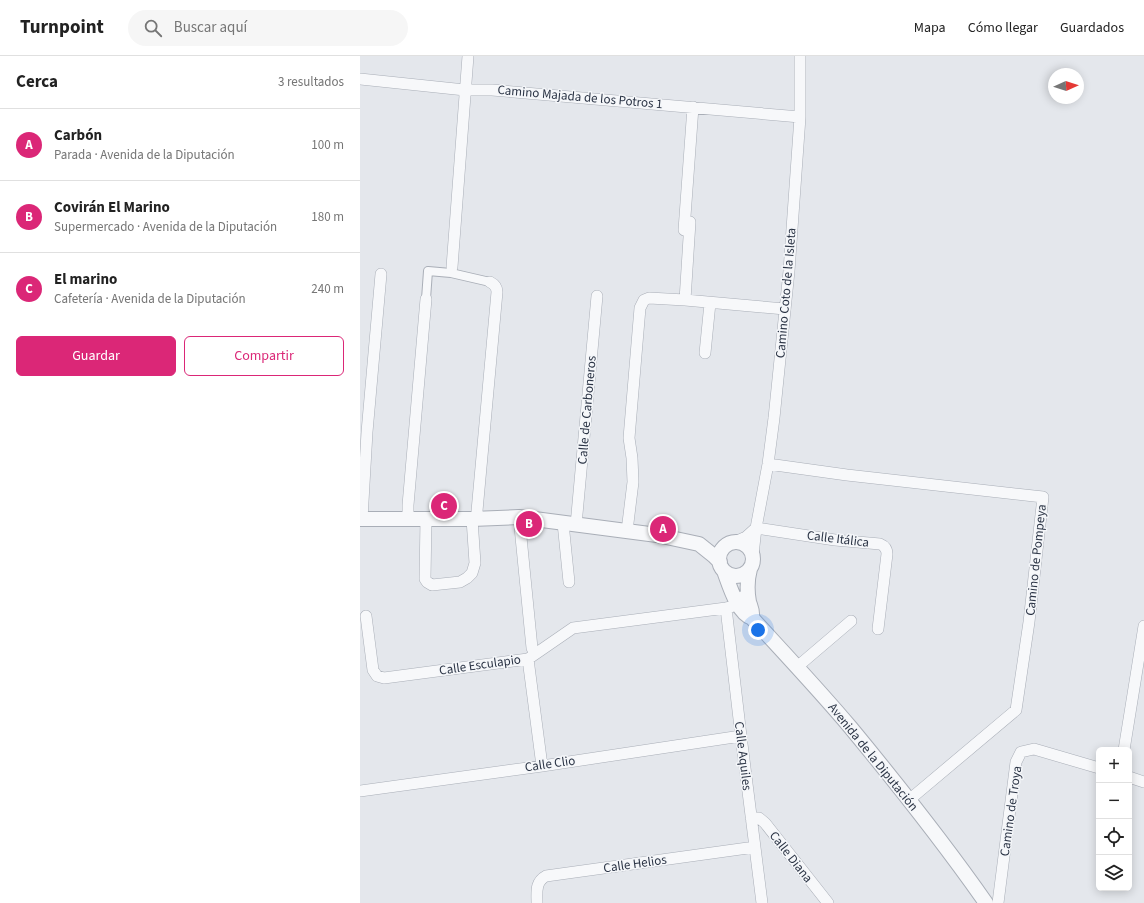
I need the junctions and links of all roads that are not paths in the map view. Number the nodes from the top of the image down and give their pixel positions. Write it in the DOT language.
graph roads {
  1 [pos="468,56"];
  2 [pos="800,56"];
  3 [pos="360,79"];
  4 [pos="465,90"];
  5 [pos="693,107"];
  6 [pos="800,117"];
  7 [pos="693,181"];
  8 [pos="684,230"];
  9 [pos="451,270"];
  10 [pos="381,274"];
  11 [pos="490,282"];
  12 [pos="597,296"];
  13 [pos="426,299"];
  14 [pos="685,300"];
  15 [pos="710,303"];
  16 [pos="785,309"];
  17 [pos="705,353"];
  18 [pos="768,464"];
  19 [pos="519,517"];
  20 [pos="361,519"];
  21 [pos="408,519"];
  22 [pos="426,519"];
  23 [pos="475,519"];
  24 [pos="570,524"];
  25 [pos="756,528"];
  26 [pos="626,531"];
  27 [pos="733,542"];
  28 [pos="699,544"];
  29 [pos="753,555"];
  30 [pos="722,567"];
  31 [pos="750,569"];
  32 [pos="569,582"];
  33 [pos="748,591"];
  34 [pos="731,605"];
  35 [pos="366,616"];
  36 [pos="752,618"];
  37 [pos="851,621"];
  38 [pos="1144,626"];
  39 [pos="878,629"];
  40 [pos="532,657"];
  41 [pos="797,667"];
  42 [pos="741,736"];
  43 [pos="1124,747"];
  44 [pos="542,766"];
  45 [pos="1096,767"];
  46 [pos="1132,778"];
  47 [pos="1144,782"];
  48 [pos="360,791"];
  49 [pos="910,800"];
  50 [pos="751,818"];
  51 [pos="754,847"];
  52 [pos="537,903"];
  53 [pos="762,903"];
  54 [pos="828,903"];
  55 [pos="986,903"];
  56 [pos="998,903"];
  1 -- 4 [label="street"];
  2 -- 6 [label="street, Camino Coto de la Isleta"];
  3 -- 4 [label="street, Camino Majada de los Potros 1"];
  4 -- 5 [label="street, Camino Majada de los Potros 1"];
  4 -- 9 [label="street"];
  5 -- 6 [label="street, Camino Majada de los Potros 1"];
  5 -- 8 [label="street"];
  6 -- 16 [label="street, Camino Coto de la Isleta"];
  7 -- 14 [label="street"];
  9 -- 11 [label="street"];
  9 -- 13 [label="street"];
  10 -- 20 [label="street"];
  11 -- 23 [label="street"];
  12 -- 24 [label="street, Calle de Carboneros"];
  13 -- 21 [label="street"];
  14 -- 15 [label="street"];
  14 -- 26 [label="street"];
  15 -- 16 [label="street"];
  15 -- 17 [label="street"];
  16 -- 18 [label="street, Camino Coto de la Isleta"];
  18 -- 25 [label="street, Camino Coto de la Isleta"];
  18 -- 49 [label="street, Camino de Pompeya"];
  19 -- 23 [label="street, Avenida de la Diputación"];
  19 -- 24 [label="street, Avenida de la Diputación"];
  19 -- 40 [label="street"];
  20 -- 21 [label="street, Avenida de la Diputación"];
  21 -- 22 [label="street, Avenida de la Diputación"];
  22 -- 23 [label="street, Avenida de la Diputación"];
  22 -- 23 [label="street"];
  24 -- 26 [label="street, Avenida de la Diputación"];
  24 -- 32 [label="street, Calle de Carboneros"];
  25 -- 27 [label="street"];
  25 -- 29 [label="street, Camino Coto de la Isleta"];
  25 -- 39 [label="street, Calle Itálica"];
  26 -- 28 [label="street, Avenida de la Diputación"];
  27 -- 28 [label="street, Avenida de la Diputación"];
  27 -- 29 [label="street"];
  27 -- 30 [label="street"];
  28 -- 30 [label="street, Avenida de la Diputación"];
  29 -- 31 [label="street"];
  30 -- 31 [label="street"];
  30 -- 34 [label="street, Avenida de la Diputación"];
  31 -- 33 [label="street"];
  33 -- 34 [label="street"];
  33 -- 36 [label="street"];
  34 -- 36 [label="street, Avenida de la Diputación"];
  34 -- 40 [label="street, Calle Esculapio"];
  34 -- 42 [label="street, Calle Aquiles"];
  35 -- 40 [label="street, Calle Esculapio"];
  36 -- 41 [label="street, Avenida de la Diputación"];
  37 -- 41 [label="street"];
  38 -- 43 [label="street"];
  40 -- 44 [label="street"];
  41 -- 49 [label="street, Avenida de la Diputación"];
  42 -- 44 [label="street, Calle Clio"];
  42 -- 50 [label="street, Calle Aquiles"];
  44 -- 48 [label="street, Calle Clio"];
  45 -- 56 [label="street, Camino de Troya"];
  46 -- 47 [label="street"];
  49 -- 55 [label="street, Avenida de la Diputación"];
  50 -- 51 [label="street, Calle Aquiles"];
  50 -- 54 [label="street, Calle Diana"];
  51 -- 52 [label="street, Calle Helios"];
  51 -- 53 [label="street, Calle Aquiles"];
}
